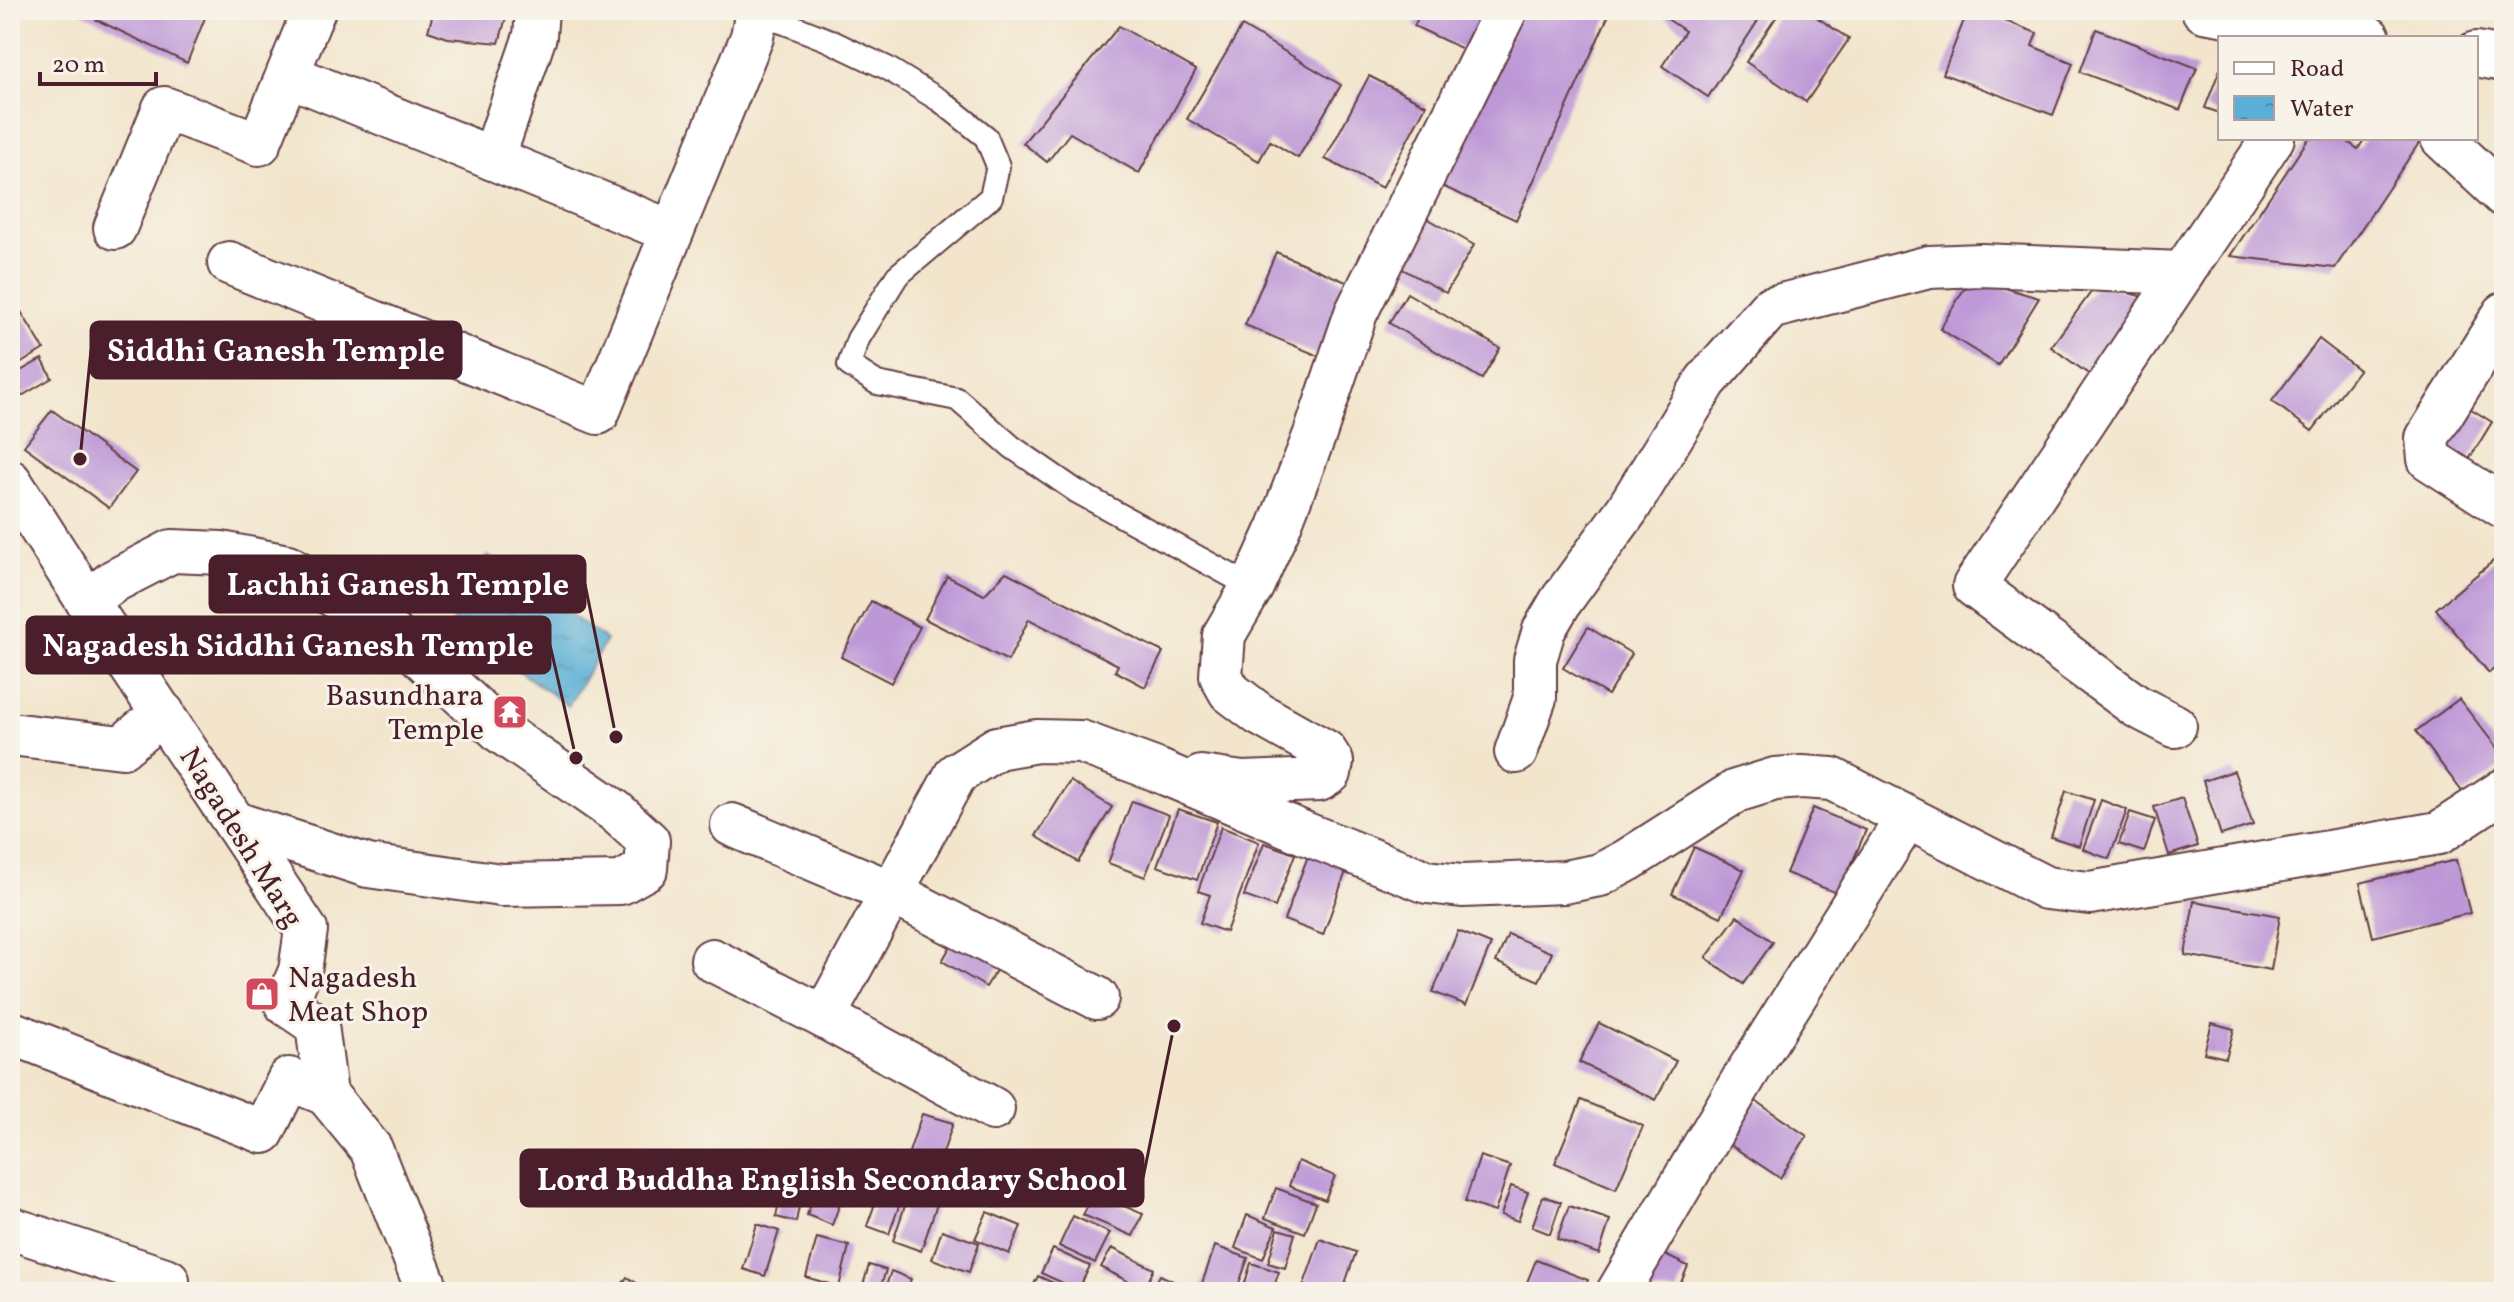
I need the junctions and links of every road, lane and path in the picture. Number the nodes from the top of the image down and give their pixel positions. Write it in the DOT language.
graph roads {
  1 [pos="314,10"];
  2 [pos="537,10"];
  3 [pos="1506,10"];
  4 [pos="2204,10"];
  5 [pos="757,13"];
  6 [pos="2344,36"];
  7 [pos="2478,54"];
  8 [pos="2504,59"];
  9 [pos="288,75"];
  10 [pos="2272,140"];
  11 [pos="2444,140"];
  12 [pos="493,159"];
  13 [pos="2504,196"];
  14 [pos="115,228"];
  15 [pos="672,232"];
  16 [pos="229,263"];
  17 [pos="2183,273"];
  18 [pos="2504,314"];
  19 [pos="10,481"];
  20 [pos="2504,507"];
  21 [pos="1252,587"];
  22 [pos="87,601"];
  23 [pos="163,713"];
  24 [pos="2175,726"];
  25 [pos="10,734"];
  26 [pos="1516,752"];
  27 [pos="1157,770"];
  28 [pos="2504,790"];
  29 [pos="1907,818"];
  30 [pos="235,823"];
  31 [pos="732,825"];
  32 [pos="891,892"];
  33 [pos="712,960"];
  34 [pos="1097,998"];
  35 [pos="824,1017"];
  36 [pos="10,1032"];
  37 [pos="326,1094"];
  38 [pos="993,1109"];
  39 [pos="10,1228"];
  40 [pos="164,1292"];
  41 [pos="428,1292"];
  42 [pos="1618,1292"];
  1 -- 9 [label="street"];
  2 -- 12 [label="street"];
  3 -- 21 [label="street"];
  4 -- 6 [label="main road"];
  5 -- 15 [label="street"];
  5 -- 21 [label="lane"];
  7 -- 8 [label="main road"];
  9 -- 12 [label="street"];
  9 -- 14 [label="street"];
  10 -- 17 [label="street"];
  11 -- 13 [label="street"];
  12 -- 15 [label="street"];
  15 -- 16 [label="street"];
  17 -- 24 [label="street"];
  17 -- 26 [label="street"];
  18 -- 20 [label="street"];
  19 -- 22 [label="street, Nagadesh Marg"];
  21 -- 27 [label="street"];
  22 -- 23 [label="street, Nagadesh Marg"];
  22 -- 30 [label="street"];
  23 -- 25 [label="street"];
  23 -- 30 [label="street, Nagadesh Marg"];
  27 -- 29 [label="street"];
  27 -- 32 [label="street"];
  28 -- 29 [label="street"];
  29 -- 42 [label="street"];
  30 -- 37 [label="street, Nagadesh Marg"];
  31 -- 32 [label="street"];
  32 -- 34 [label="street"];
  32 -- 35 [label="street"];
  33 -- 35 [label="street"];
  35 -- 38 [label="street"];
  36 -- 37 [label="street"];
  37 -- 41 [label="street"];
  39 -- 40 [label="street"];
}
